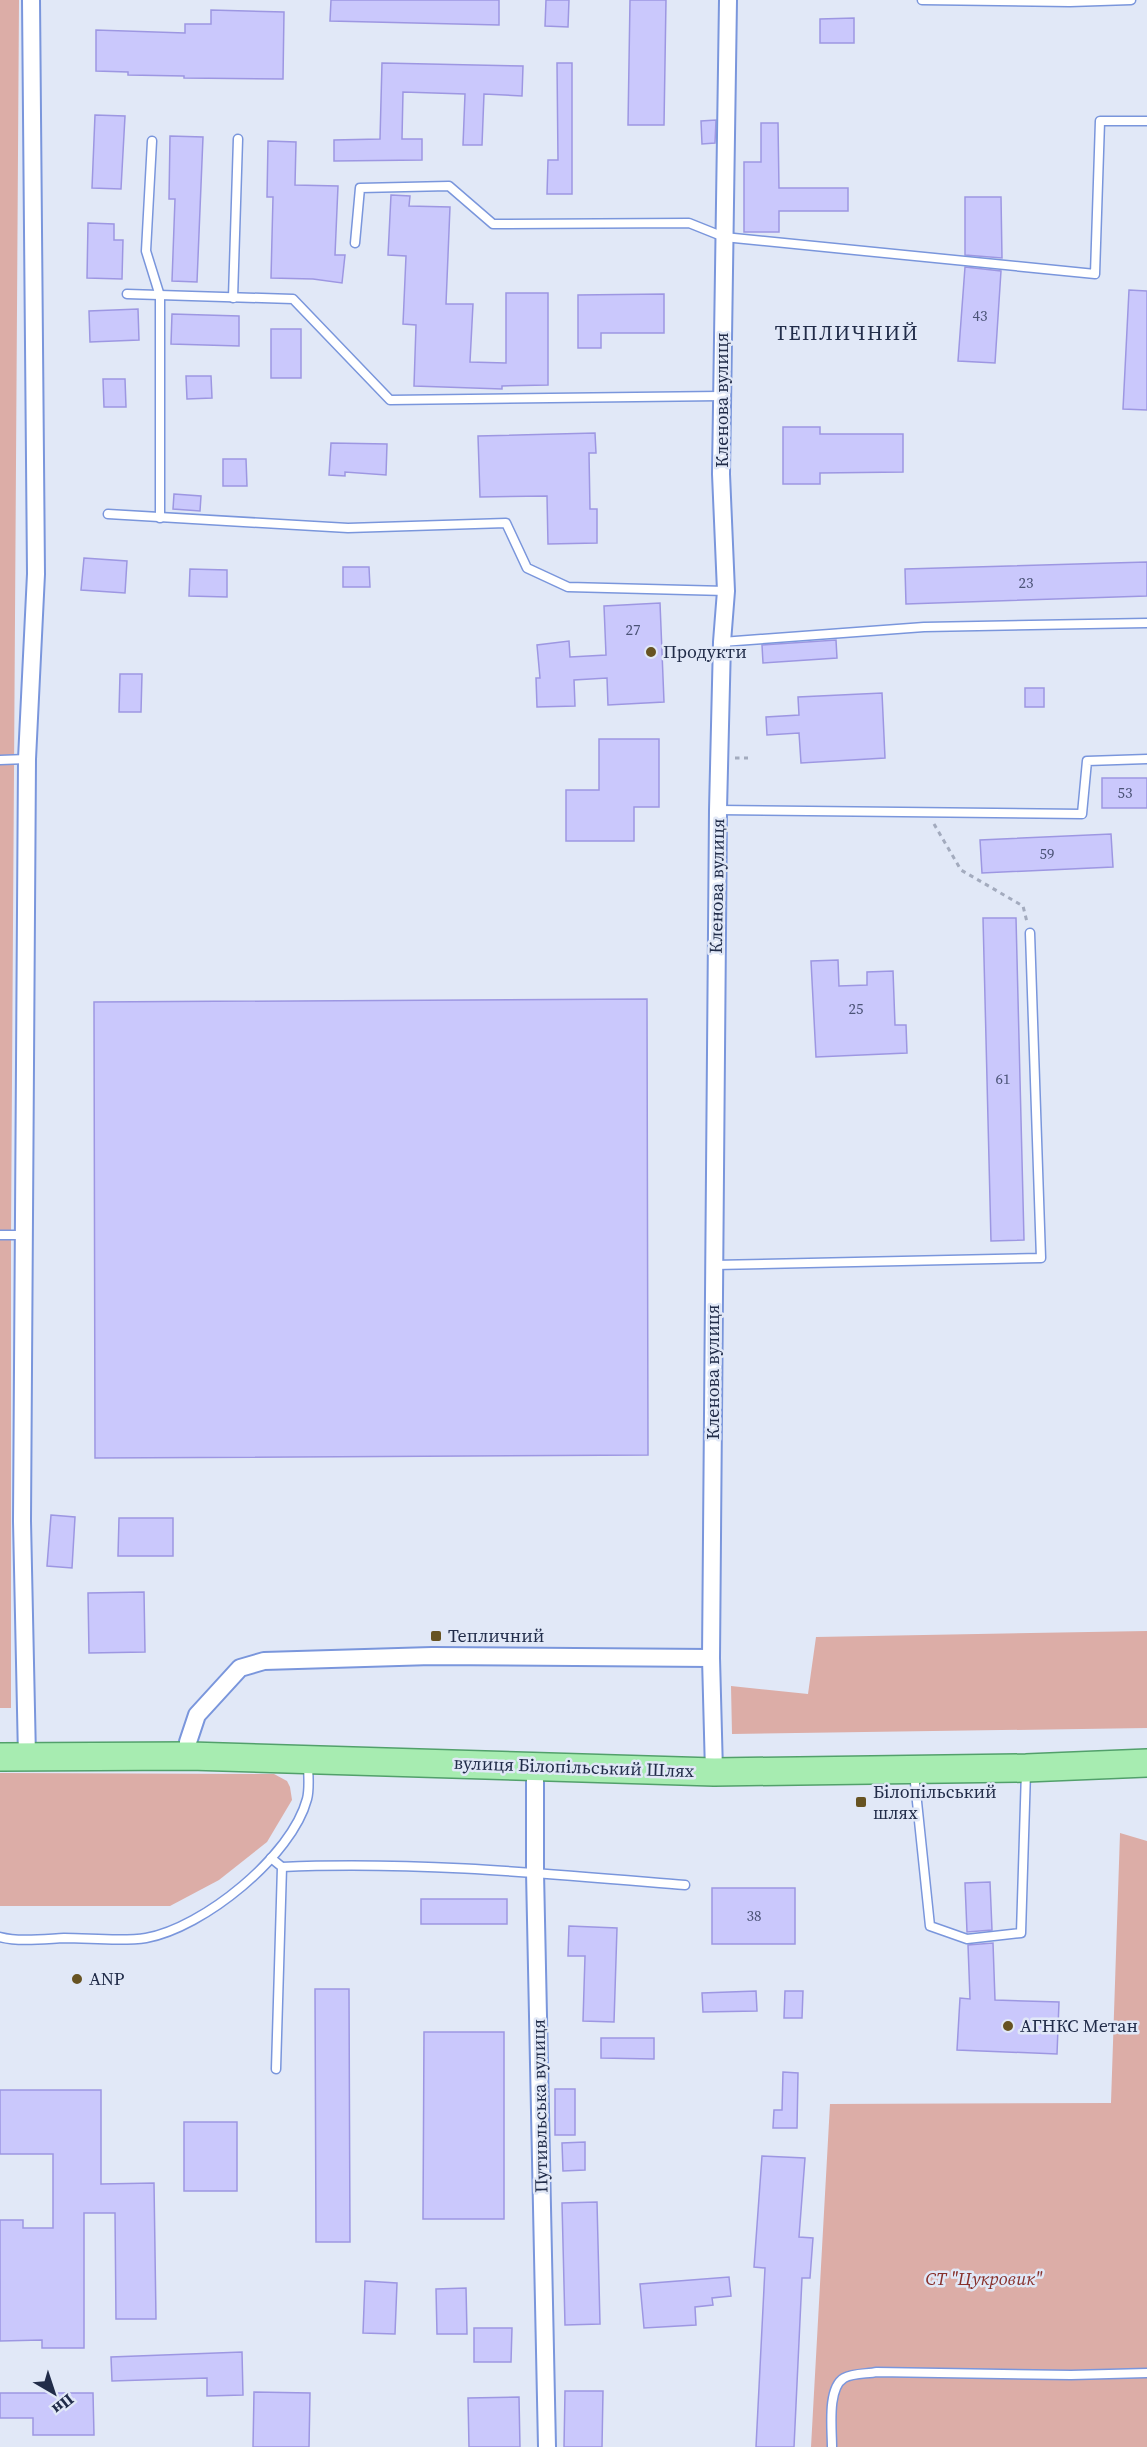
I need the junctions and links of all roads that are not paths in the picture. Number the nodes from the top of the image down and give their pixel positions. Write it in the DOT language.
graph roads {
  1 [pos="31,0"];
  2 [pos="728,0"];
  3 [pos="922,0"];
  4 [pos="1131,0"];
  5 [pos="1147,121"];
  6 [pos="238,139"];
  7 [pos="152,141"];
  8 [pos="724,237"];
  9 [pos="355,243"];
  10 [pos="127,294"];
  11 [pos="160,296"];
  12 [pos="233,298"];
  13 [pos="721,396"];
  14 [pos="108,514"];
  15 [pos="160,518"];
  16 [pos="726,591"];
  17 [pos="1147,623"];
  18 [pos="722,642"];
  19 [pos="27,759"];
  20 [pos="1147,759"];
  21 [pos="0,760"];
  22 [pos="718,810"];
  23 [pos="1030,933"];
  24 [pos="0,1235"];
  25 [pos="24,1235"];
  26 [pos="714,1265"];
  27 [pos="711,1658"];
  28 [pos="190,1756"];
  29 [pos="0,1757"];
  30 [pos="27,1757"];
  31 [pos="308,1759"];
  32 [pos="1147,1763"];
  33 [pos="535,1765"];
  34 [pos="1026,1768"];
  35 [pos="914,1770"];
  36 [pos="714,1772"];
  37 [pos="271,1858"];
  38 [pos="282,1867"];
  39 [pos="535,1872"];
  40 [pos="685,1886"];
  41 [pos="0,1937"];
  42 [pos="276,2069"];
  43 [pos="1147,2373"];
  44 [pos="547,2447"];
  45 [pos="832,2447"];
  1 -- 19 [label="street"];
  2 -- 8 [label="street, Кленова вулиця"];
  3 -- 4 [label="lane"];
  5 -- 8 [label="lane"];
  6 -- 12 [label="lane"];
  7 -- 11 [label="lane"];
  8 -- 9 [label="lane"];
  8 -- 13 [label="street, Кленова вулиця"];
  10 -- 11 [label="lane"];
  11 -- 12 [label="lane"];
  11 -- 15 [label="lane"];
  12 -- 13 [label="lane"];
  13 -- 16 [label="street, Кленова вулиця"];
  14 -- 15 [label="lane"];
  15 -- 16 [label="lane"];
  16 -- 18 [label="street, Кленова вулиця"];
  17 -- 18 [label="lane"];
  18 -- 22 [label="street, Кленова вулиця"];
  19 -- 21 [label="lane"];
  19 -- 25 [label="street"];
  20 -- 22 [label="lane"];
  22 -- 26 [label="street, Кленова вулиця"];
  23 -- 26 [label="lane"];
  24 -- 25 [label="lane"];
  25 -- 30 [label="street"];
  26 -- 27 [label="street, Кленова вулиця"];
  27 -- 28 [label="street"];
  27 -- 36 [label="street, Кленова вулиця"];
  28 -- 30 [label="main road, вулиця Білопільський Шлях"];
  28 -- 31 [label="main road, вулиця Білопільський Шлях"];
  29 -- 30 [label="main road, вулиця Білопільський Шлях"];
  31 -- 33 [label="main road, вулиця Білопільський Шлях"];
  31 -- 37 [label="lane"];
  32 -- 34 [label="main road, вулиця Білопільський Шлях"];
  33 -- 36 [label="main road, вулиця Білопільський Шлях"];
  33 -- 39 [label="street, Путивльська вулиця"];
  34 -- 35 [label="main road, вулиця Білопільський Шлях"];
  34 -- 35 [label="lane"];
  35 -- 36 [label="main road, вулиця Білопільський Шлях"];
  37 -- 38 [label="lane"];
  37 -- 41 [label="lane"];
  38 -- 39 [label="lane"];
  38 -- 42 [label="lane"];
  39 -- 40 [label="lane"];
  39 -- 44 [label="street, Путивльська вулиця"];
  43 -- 45 [label="lane"];
}
